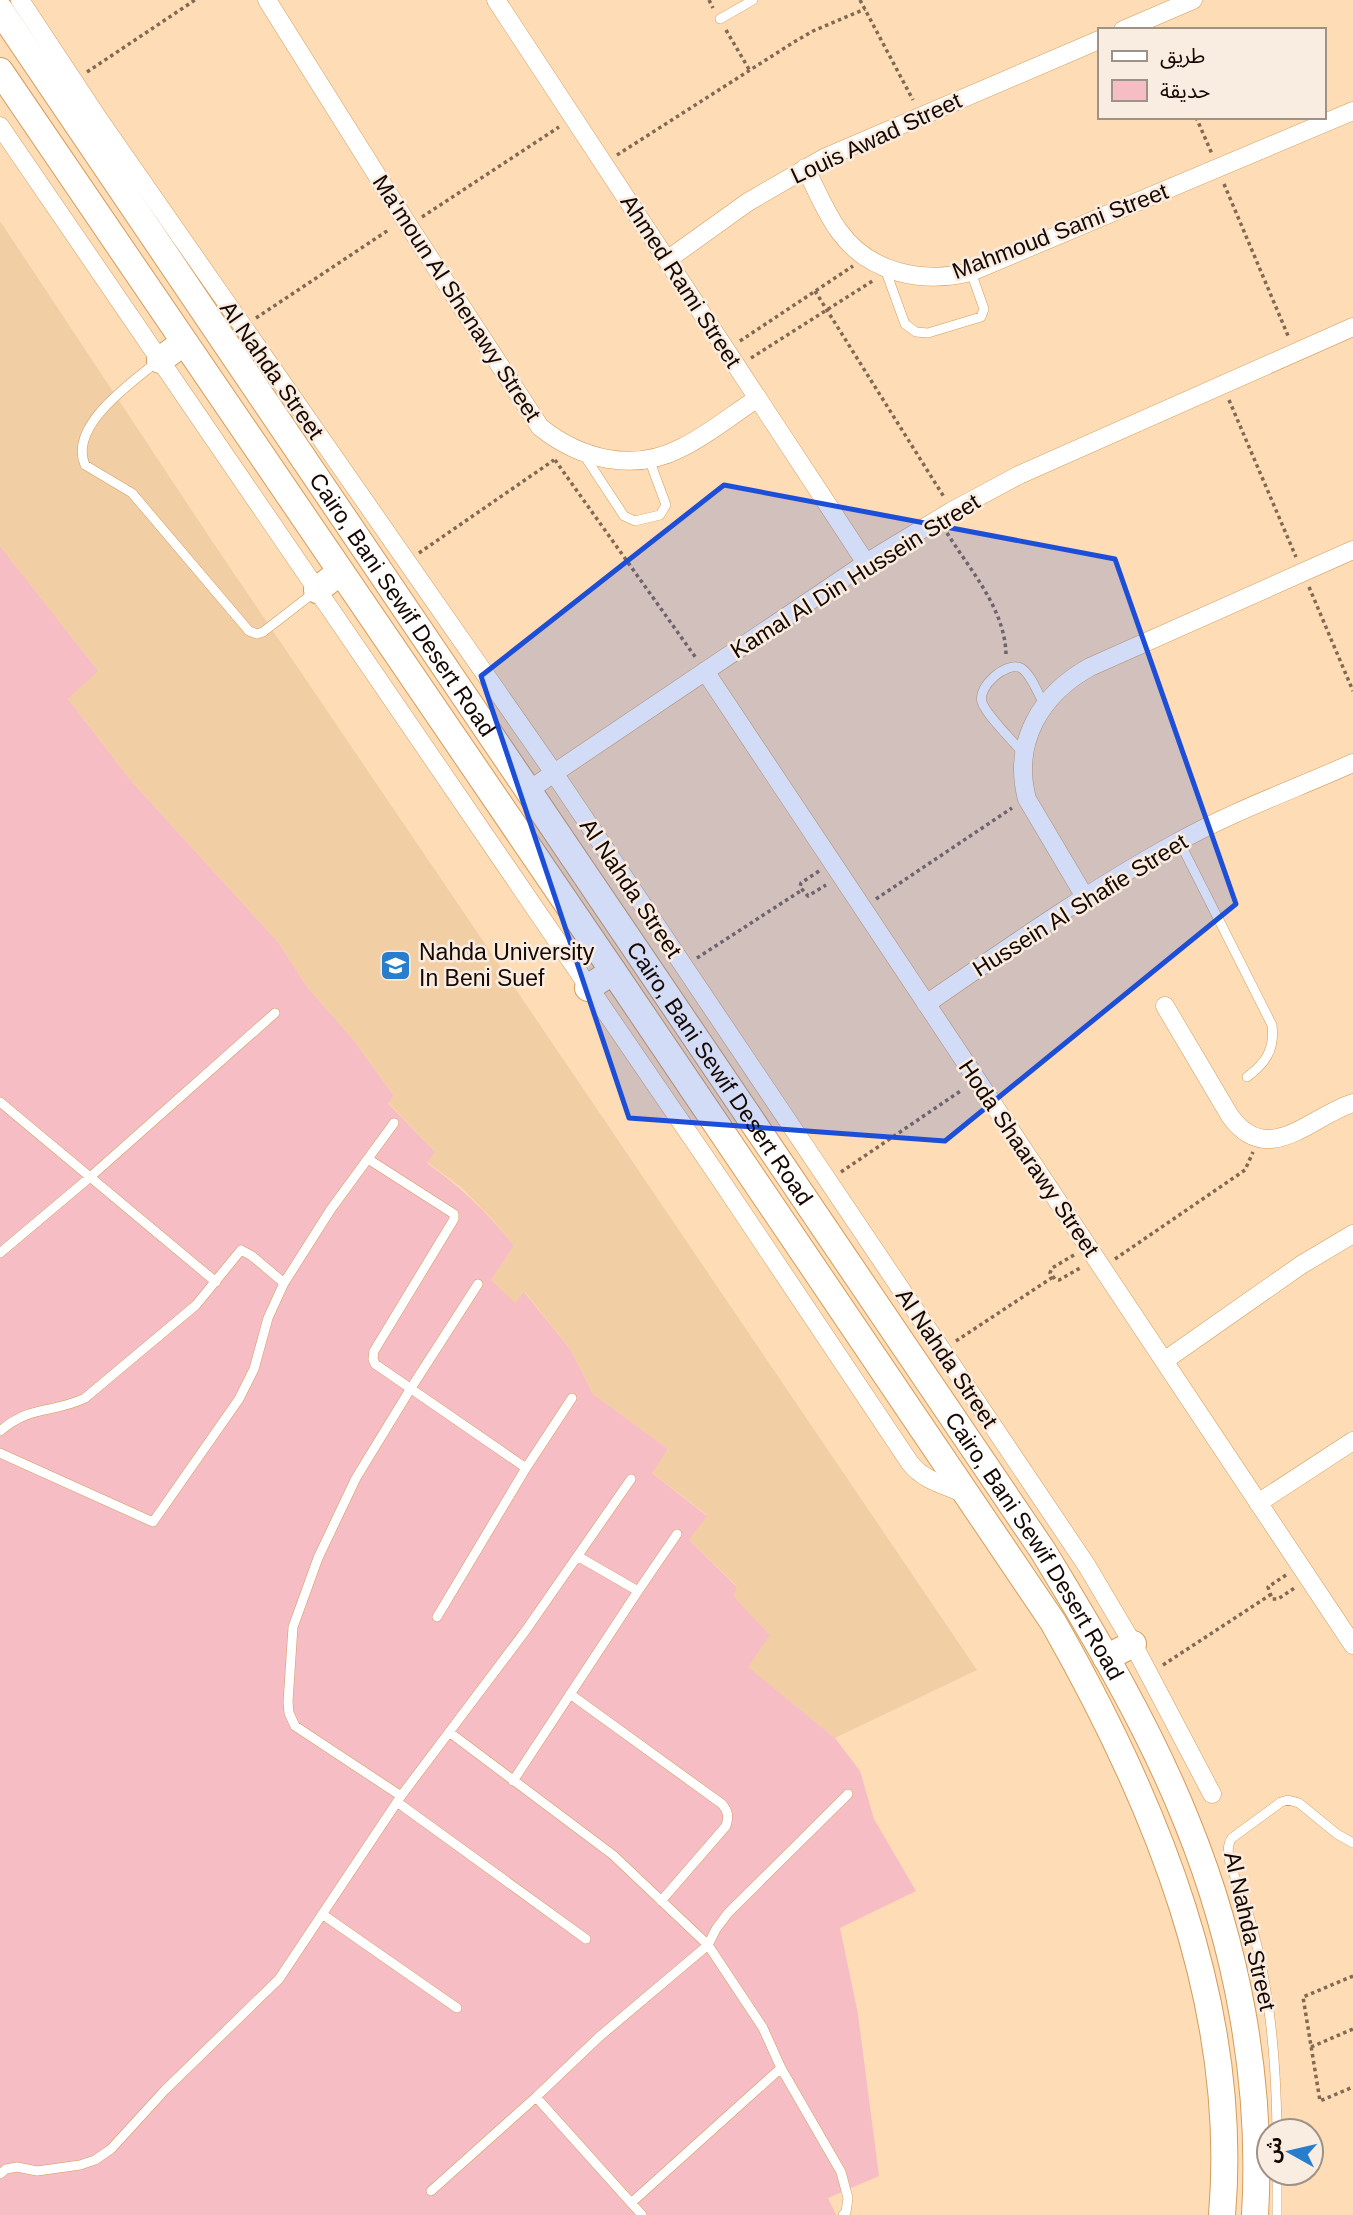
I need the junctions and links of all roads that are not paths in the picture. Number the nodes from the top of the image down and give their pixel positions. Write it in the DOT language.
graph roads {
  1 [pos="20,0"];
  2 [pos="267,0"];
  3 [pos="496,0"];
  4 [pos="752,0"];
  5 [pos="1193,0"];
  6 [pos="0,10"];
  7 [pos="720,19"];
  8 [pos="1128,28"];
  9 [pos="1098,40"];
  10 [pos="0,72"];
  11 [pos="1353,111"];
  12 [pos="0,126"];
  13 [pos="805,168"];
  14 [pos="667,260"];
  15 [pos="886,270"];
  16 [pos="971,272"];
  17 [pos="1353,327"];
  18 [pos="183,342"];
  19 [pos="160,360"];
  20 [pos="758,398"];
  21 [pos="577,451"];
  22 [pos="649,458"];
  23 [pos="1353,550"];
  24 [pos="866,563"];
  25 [pos="340,572"];
  26 [pos="317,590"];
  27 [pos="705,671"];
  28 [pos="1044,704"];
  29 [pos="1023,753"];
  30 [pos="1353,763"];
  31 [pos="554,773"];
  32 [pos="529,790"];
  33 [pos="1179,841"];
  34 [pos="1085,897"];
  35 [pos="613,971"];
  36 [pos="588,988"];
  37 [pos="926,1004"];
  38 [pos="1165,1006"];
  39 [pos="275,1013"];
  40 [pos="1247,1077"];
  41 [pos="0,1102"];
  42 [pos="1353,1103"];
  43 [pos="394,1123"];
  44 [pos="368,1159"];
  45 [pos="89,1178"];
  46 [pos="1353,1234"];
  47 [pos="0,1253"];
  48 [pos="216,1282"];
  49 [pos="284,1283"];
  50 [pos="478,1284"];
  51 [pos="1164,1361"];
  52 [pos="924,1376"];
  53 [pos="411,1388"];
  54 [pos="898,1392"];
  55 [pos="572,1398"];
  56 [pos="0,1431"];
  57 [pos="1353,1441"];
  58 [pos="0,1453"];
  59 [pos="526,1468"];
  60 [pos="631,1479"];
  61 [pos="967,1494"];
  62 [pos="1258,1503"];
  63 [pos="677,1534"];
  64 [pos="579,1556"];
  65 [pos="638,1591"];
  66 [pos="437,1617"];
  67 [pos="1351,1639"];
  68 [pos="1133,1644"];
  69 [pos="1106,1658"];
  70 [pos="570,1694"];
  71 [pos="449,1732"];
  72 [pos="513,1781"];
  73 [pos="848,1794"];
  74 [pos="1212,1794"];
  75 [pos="399,1799"];
  76 [pos="1353,1843"];
  77 [pos="661,1901"];
  78 [pos="322,1914"];
  79 [pos="586,1939"];
  80 [pos="708,1945"];
  81 [pos="457,2008"];
  82 [pos="781,2068"];
  83 [pos="536,2097"];
  84 [pos="1277,2117"];
  85 [pos="0,2174"];
  86 [pos="1278,2187"];
  87 [pos="431,2191"];
  88 [pos="631,2203"];
  89 [pos="642,2215"];
  90 [pos="843,2215"];
  91 [pos="1222,2215"];
  92 [pos="1255,2215"];
  93 [pos="1277,2215"];
  1 -- 31 [label="street, Al Nahda Street"];
  2 -- 21 [label="street, Ma'moun Al Shenawy Street"];
  3 -- 14 [label="street, Ahmed Rami Street"];
  4 -- 7 [label="lane"];
  5 -- 8 [label="street"];
  6 -- 32 [label="main road, Cairo, Bani Sewif Desert Road"];
  9 -- 13 [label="street, Louis Awad Street"];
  10 -- 18 [label="main road, Cairo, Bani Sewif Desert Road"];
  11 -- 16 [label="street, Mahmoud Sami Street"];
  12 -- 19 [label="street"];
  13 -- 14 [label="street, Louis Awad Street"];
  13 -- 15 [label="street, Mahmoud Sami Street"];
  14 -- 20 [label="street, Ahmed Rami Street"];
  15 -- 16 [label="street, Mahmoud Sami Street"];
  15 -- 16 [label="lane"];
  17 -- 24 [label="street, Kamal Al Din Hussein Street"];
  18 -- 19 [label="main road"];
  18 -- 25 [label="main road, Cairo, Bani Sewif Desert Road"];
  19 -- 26 [label="street"];
  19 -- 26 [label="lane"];
  20 -- 22 [label="street, Ma'moun Al Shenawy Street"];
  20 -- 24 [label="street, Ahmed Rami Street"];
  21 -- 22 [label="street, Ma'moun Al Shenawy Street"];
  21 -- 22 [label="lane"];
  23 -- 28 [label="street"];
  24 -- 27 [label="street, Kamal Al Din Hussein Street"];
  25 -- 26 [label="main road"];
  25 -- 35 [label="main road, Cairo, Bani Sewif Desert Road"];
  26 -- 36 [label="street"];
  27 -- 31 [label="street, Kamal Al Din Hussein Street"];
  27 -- 37 [label="street, Hoda Shaarawy Street"];
  28 -- 29 [label="street"];
  28 -- 29 [label="lane"];
  29 -- 34 [label="street"];
  30 -- 33 [label="street, Hussein Al Shafie Street"];
  31 -- 32 [label="street, Kamal Al Din Hussein Street"];
  31 -- 68 [label="street, Al Nahda Street"];
  32 -- 52 [label="main road, Cairo, Bani Sewif Desert Road"];
  33 -- 34 [label="street, Hussein Al Shafie Street"];
  33 -- 40 [label="lane"];
  34 -- 37 [label="street, Hussein Al Shafie Street"];
  35 -- 36 [label="main road"];
  35 -- 54 [label="main road, Cairo, Bani Sewif Desert Road"];
  36 -- 61 [label="street"];
  37 -- 51 [label="street, Hoda Shaarawy Street"];
  38 -- 42 [label="street"];
  39 -- 45 [label="lane"];
  41 -- 45 [label="lane"];
  43 -- 44 [label="lane"];
  44 -- 49 [label="lane"];
  44 -- 53 [label="lane"];
  45 -- 47 [label="lane"];
  45 -- 48 [label="lane"];
  46 -- 51 [label="street"];
  48 -- 49 [label="lane"];
  48 -- 56 [label="lane"];
  49 -- 58 [label="lane"];
  50 -- 53 [label="lane"];
  51 -- 62 [label="street, Hoda Shaarawy Street"];
  52 -- 54 [label="main road"];
  52 -- 69 [label="main road, Cairo, Bani Sewif Desert Road"];
  53 -- 59 [label="lane"];
  53 -- 75 [label="lane"];
  54 -- 61 [label="main road, Cairo, Bani Sewif Desert Road"];
  55 -- 59 [label="lane"];
  57 -- 62 [label="street"];
  59 -- 66 [label="lane"];
  60 -- 64 [label="lane"];
  61 -- 91 [label="main road, Cairo, Bani Sewif Desert Road"];
  62 -- 67 [label="street, Hoda Shaarawy Street"];
  63 -- 65 [label="lane"];
  64 -- 65 [label="lane"];
  64 -- 71 [label="lane"];
  65 -- 70 [label="lane"];
  68 -- 69 [label="main road"];
  68 -- 74 [label="street, Al Nahda Street"];
  69 -- 92 [label="main road, Cairo, Bani Sewif Desert Road"];
  70 -- 72 [label="lane"];
  70 -- 77 [label="lane"];
  71 -- 72 [label="lane"];
  71 -- 75 [label="lane"];
  72 -- 77 [label="lane"];
  73 -- 80 [label="lane"];
  75 -- 78 [label="lane"];
  75 -- 79 [label="lane"];
  76 -- 84 [label="lane, Al Nahda Street"];
  77 -- 80 [label="lane"];
  78 -- 81 [label="lane"];
  78 -- 85 [label="lane"];
  80 -- 82 [label="lane"];
  80 -- 83 [label="lane"];
  82 -- 88 [label="lane"];
  82 -- 90 [label="lane"];
  83 -- 87 [label="lane"];
  83 -- 88 [label="lane"];
  86 -- 93 [label="lane"];
  88 -- 89 [label="lane"];
}
